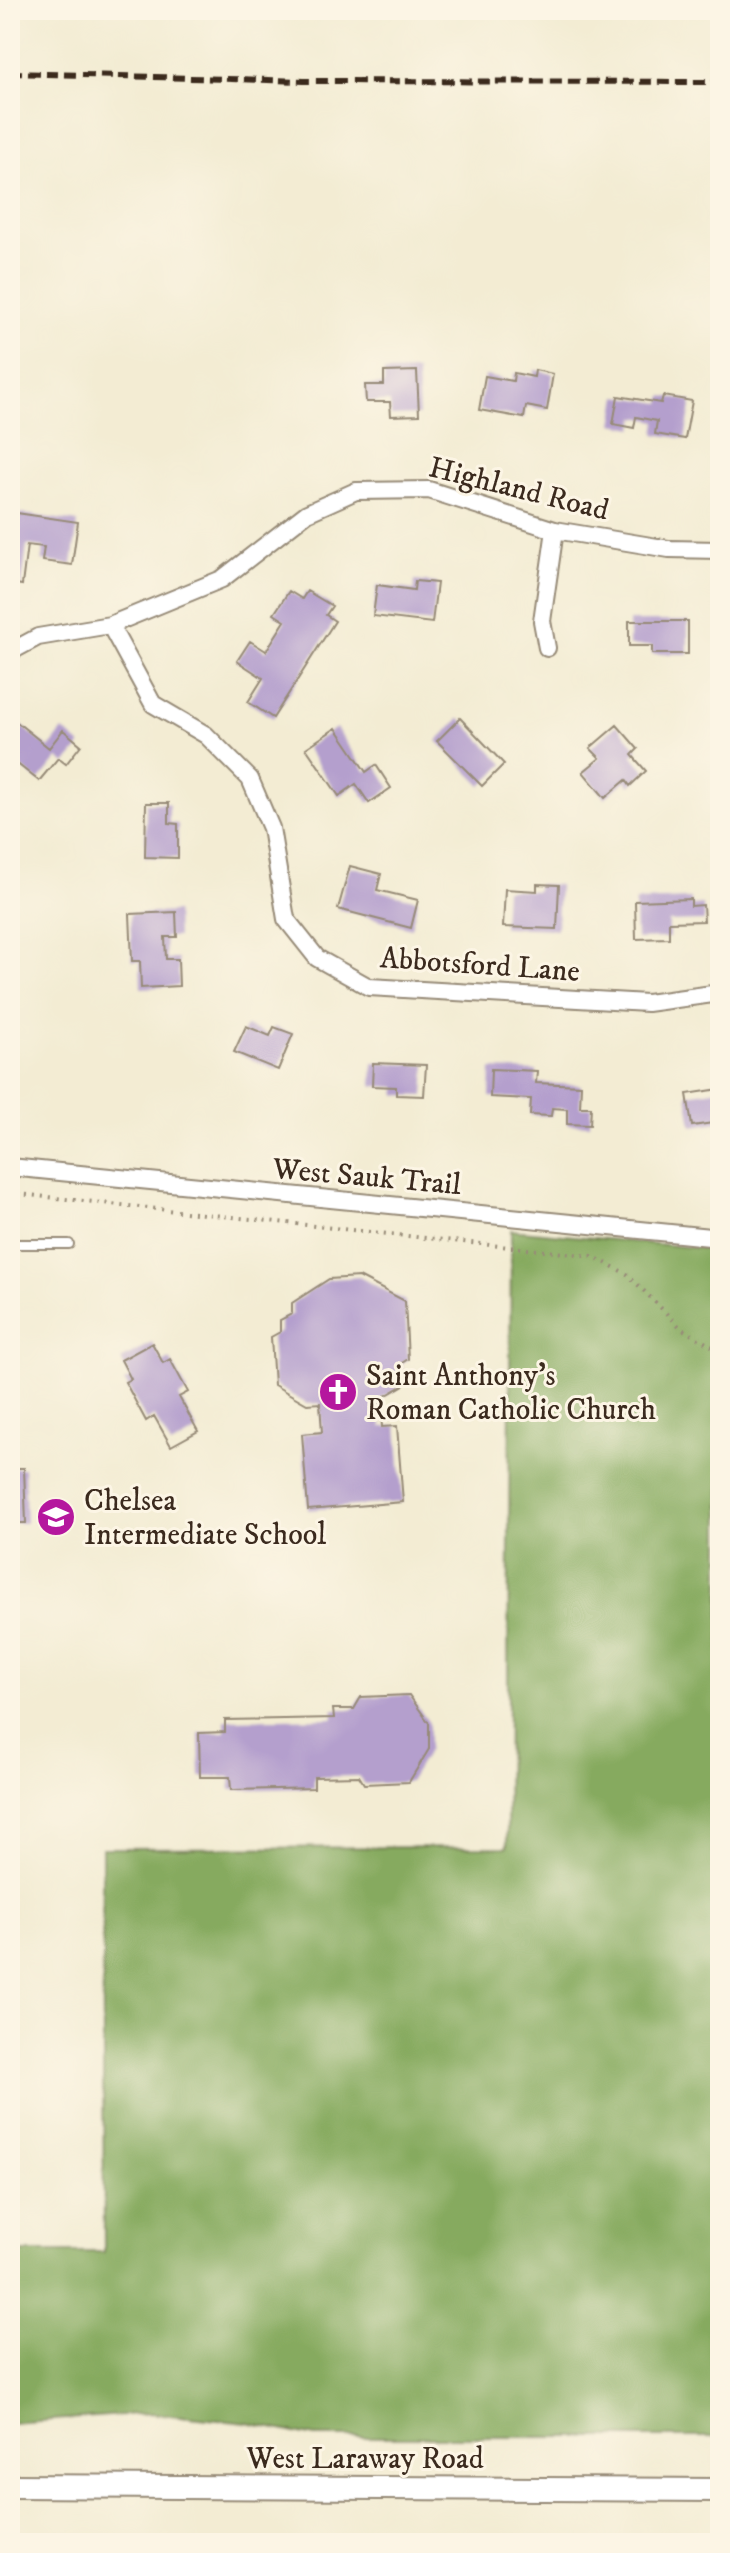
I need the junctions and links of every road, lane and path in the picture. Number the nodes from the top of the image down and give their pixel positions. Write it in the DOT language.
graph roads {
  1 [pos="555,530"];
  2 [pos="720,550"];
  3 [pos="110,625"];
  4 [pos="547,648"];
  5 [pos="10,652"];
  6 [pos="720,993"];
  7 [pos="10,1167"];
  8 [pos="10,1193"];
  9 [pos="720,1238"];
  10 [pos="10,1244"];
  11 [pos="69,1244"];
  12 [pos="720,1351"];
  13 [pos="10,2486"];
  14 [pos="720,2490"];
  1 -- 2 [label="street, Highland Road"];
  1 -- 3 [label="street, Highland Road"];
  1 -- 4 [label="street"];
  3 -- 5 [label="street, Highland Road"];
  3 -- 6 [label="street, Abbotsford Lane"];
  7 -- 9 [label="street, West Sauk Trail"];
  8 -- 12 [label="path"];
  10 -- 11 [label="lane"];
  13 -- 14 [label="main road, West Laraway Road"];
}
